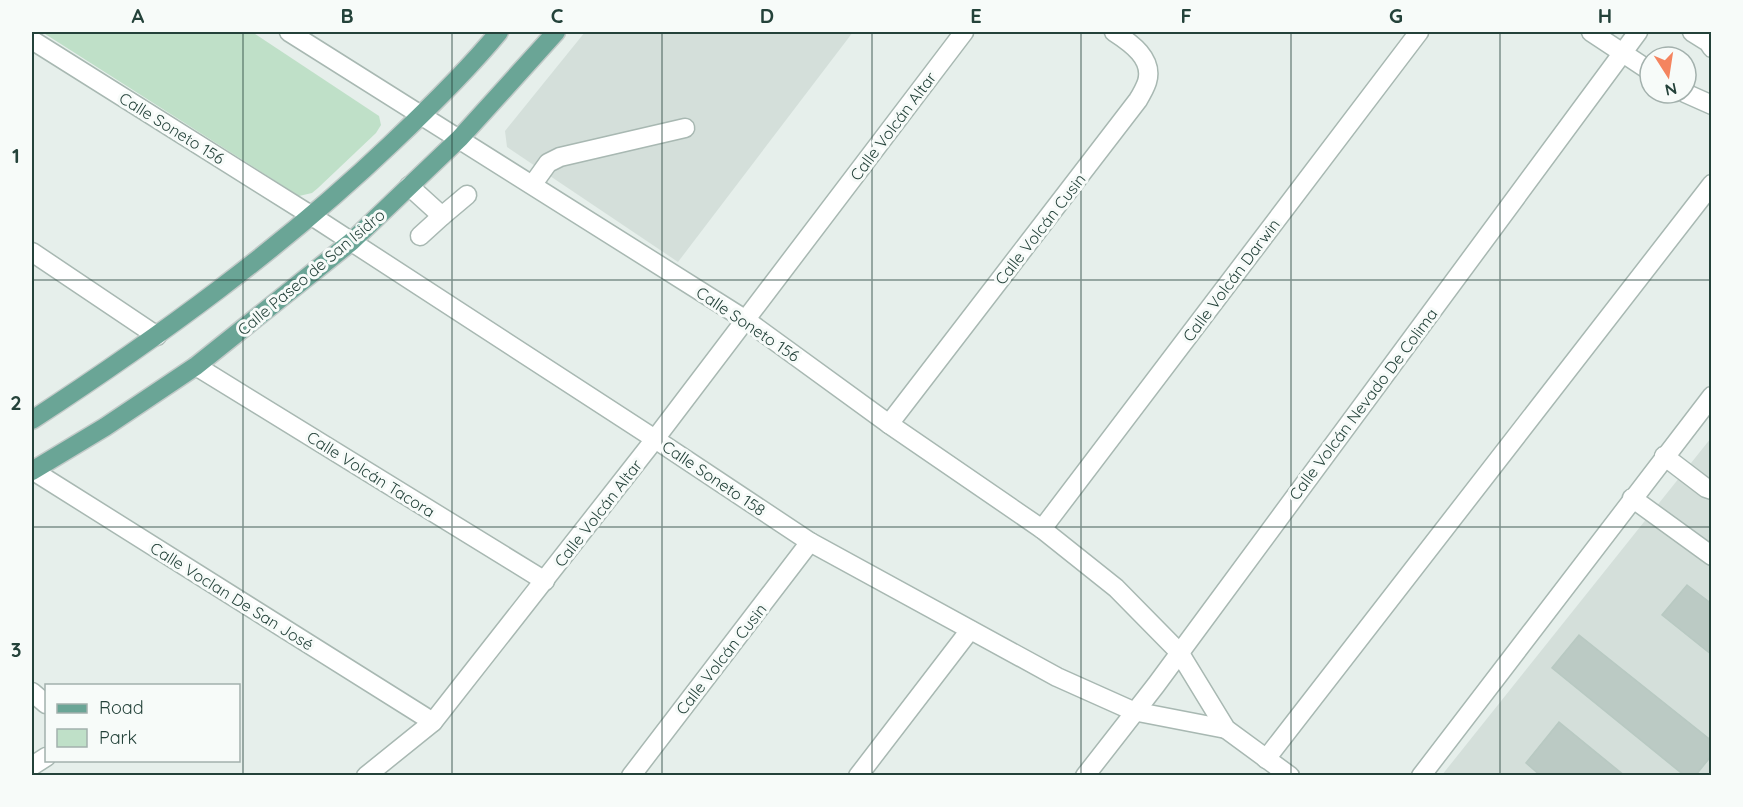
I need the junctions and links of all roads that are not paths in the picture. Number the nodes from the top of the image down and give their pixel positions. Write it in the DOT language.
graph roads {
  1 [pos="289,32"];
  2 [pos="499,32"];
  3 [pos="555,32"];
  4 [pos="964,32"];
  5 [pos="1114,32"];
  6 [pos="1419,32"];
  7 [pos="1591,32"];
  8 [pos="1638,32"];
  9 [pos="1692,32"];
  10 [pos="32,40"];
  11 [pos="1712,48"];
  12 [pos="1623,52"];
  13 [pos="1638,63"];
  14 [pos="1698,99"];
  15 [pos="1712,105"];
  16 [pos="422,114"];
  17 [pos="686,128"];
  18 [pos="460,138"];
  19 [pos="533,184"];
  20 [pos="1712,184"];
  21 [pos="409,186"];
  22 [pos="467,195"];
  23 [pos="312,216"];
  24 [pos="442,216"];
  25 [pos="420,236"];
  26 [pos="351,242"];
  27 [pos="32,252"];
  28 [pos="747,320"];
  29 [pos="157,336"];
  30 [pos="196,366"];
  31 [pos="1712,396"];
  32 [pos="32,420"];
  33 [pos="889,424"];
  34 [pos="655,439"];
  35 [pos="1664,456"];
  36 [pos="32,471"];
  37 [pos="1712,490"];
  38 [pos="1632,498"];
  39 [pos="1042,530"];
  40 [pos="810,542"];
  41 [pos="1712,555"];
  42 [pos="545,581"];
  43 [pos="970,630"];
  44 [pos="1179,652"];
  45 [pos="32,692"];
  46 [pos="45,703"];
  47 [pos="1133,711"];
  48 [pos="433,722"];
  49 [pos="1226,729"];
  50 [pos="45,758"];
  51 [pos="1266,759"];
  52 [pos="32,766"];
  53 [pos="366,776"];
  54 [pos="631,776"];
  55 [pos="858,776"];
  56 [pos="1085,776"];
  57 [pos="1290,776"];
  58 [pos="1420,776"];
  1 -- 16 [label="street, Calle Soneto 156"];
  2 -- 16 [label="main road"];
  3 -- 18 [label="main road, Calle Paseo de San Isidro"];
  4 -- 28 [label="street, Calle Volcán Altar"];
  5 -- 33 [label="street, Calle Volcán Cusin"];
  6 -- 39 [label="street, Calle Volcán Darwin"];
  7 -- 12 [label="street"];
  8 -- 12 [label="street, Calle Volcán Nevado De Colima"];
  9 -- 11 [label="street"];
  10 -- 23 [label="street, Calle Soneto 156"];
  12 -- 13 [label="street"];
  12 -- 44 [label="street, Calle Volcán Nevado De Colima"];
  14 -- 15 [label="street"];
  16 -- 18 [label="street, Calle Soneto 156"];
  16 -- 23 [label="main road"];
  17 -- 19 [label="street"];
  18 -- 19 [label="street, Calle Soneto 156"];
  18 -- 21 [label="main road, Calle Paseo de San Isidro"];
  19 -- 28 [label="street, Calle Soneto 156"];
  20 -- 51 [label="street"];
  21 -- 24 [label="street"];
  21 -- 26 [label="main road, Calle Paseo de San Isidro"];
  22 -- 24 [label="street"];
  23 -- 26 [label="street, Calle Soneto 158"];
  23 -- 29 [label="main road"];
  24 -- 25 [label="street"];
  26 -- 30 [label="main road, Calle Paseo de San Isidro"];
  26 -- 34 [label="street, Calle Soneto 158"];
  27 -- 29 [label="street"];
  28 -- 33 [label="street, Calle Soneto 156"];
  28 -- 34 [label="street, Calle Volcán Altar"];
  29 -- 32 [label="main road"];
  30 -- 36 [label="main road, Calle Paseo de San Isidro"];
  30 -- 42 [label="street, Calle Volcán Tacora"];
  31 -- 35 [label="street"];
  33 -- 39 [label="street, Calle Soneto 156"];
  34 -- 40 [label="street, Calle Soneto 158"];
  34 -- 42 [label="street, Calle Volcán Altar"];
  35 -- 37 [label="street"];
  35 -- 38 [label="street"];
  36 -- 48 [label="street, Calle Voclan De San José"];
  38 -- 41 [label="street"];
  38 -- 58 [label="street"];
  39 -- 44 [label="street, Calle Soneto 156"];
  40 -- 43 [label="street, Calle Soneto 158"];
  40 -- 54 [label="street, Calle Volcán Cusin"];
  42 -- 48 [label="street, Calle Volcán Altar"];
  43 -- 47 [label="street, Calle Soneto 158"];
  43 -- 55 [label="street"];
  44 -- 47 [label="street, Calle Volcán Nevado De Colima"];
  44 -- 49 [label="street, Calle Soneto 156"];
  45 -- 46 [label="street"];
  47 -- 49 [label="street, Calle Soneto 158"];
  47 -- 56 [label="street, Calle Volcán Nevado De Colima"];
  48 -- 53 [label="street, Calle Volcán Altar"];
  49 -- 51 [label="street"];
  50 -- 52 [label="street"];
  51 -- 57 [label="street"];
}
